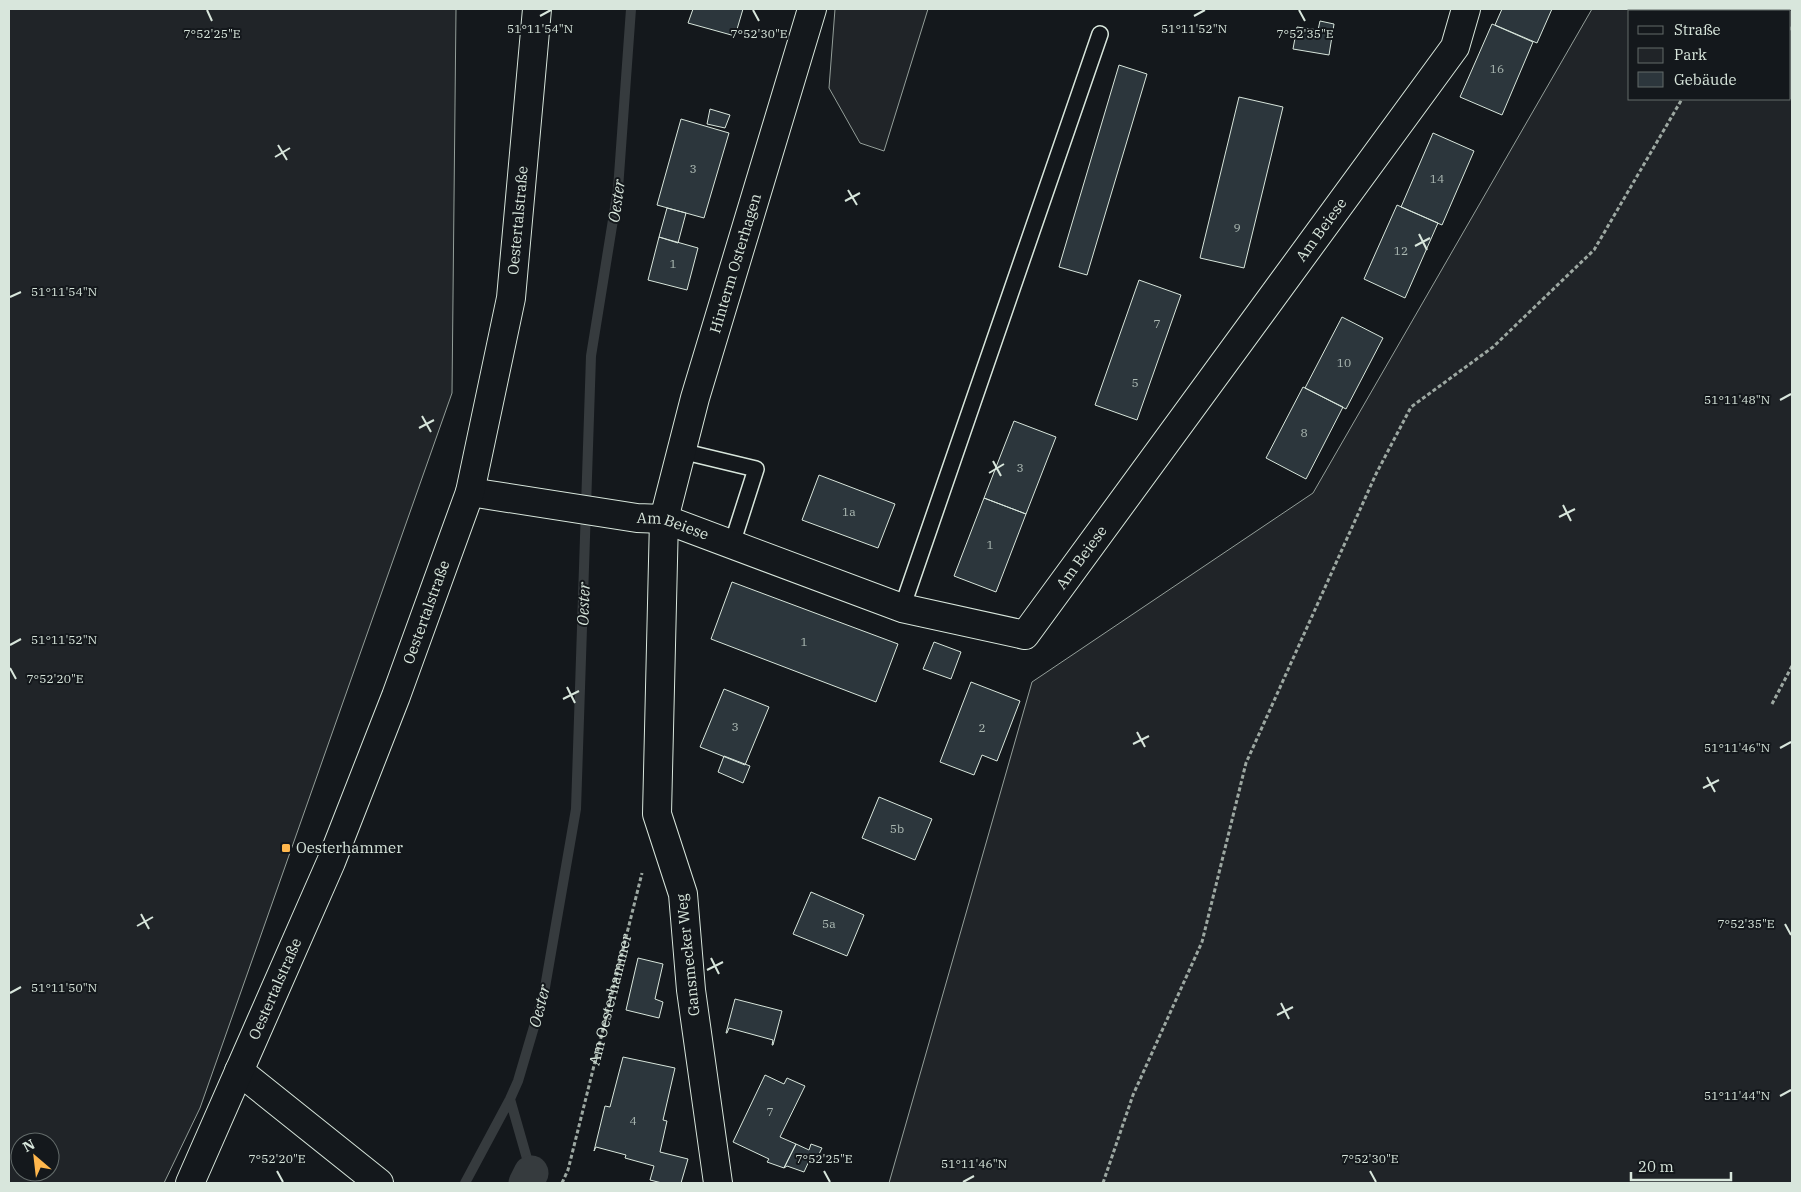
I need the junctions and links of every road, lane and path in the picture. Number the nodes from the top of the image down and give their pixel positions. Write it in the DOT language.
graph roads {
  1 [pos="537,9"];
  2 [pos="812,9"];
  3 [pos="1466,9"];
  4 [pos="1100,34"];
  5 [pos="1681,100"];
  6 [pos="681,451"];
  7 [pos="470,492"];
  8 [pos="664,519"];
  9 [pos="732,544"];
  10 [pos="902,608"];
  11 [pos="1792,666"];
  12 [pos="1772,704"];
  13 [pos="643,872"];
  14 [pos="239,1071"];
  15 [pos="190,1183"];
  16 [pos="379,1183"];
  17 [pos="562,1183"];
  18 [pos="718,1183"];
  19 [pos="1103,1183"];
  1 -- 7 [label="street, Oestertalstraße"];
  2 -- 6 [label="street, Hinterm Osterhagen"];
  3 -- 10 [label="street, Am Beiese"];
  4 -- 10 [label="lane"];
  5 -- 19 [label="path"];
  6 -- 8 [label="street, Hinterm Osterhagen"];
  6 -- 9 [label="lane"];
  7 -- 8 [label="street, Am Beiese"];
  7 -- 14 [label="street, Oestertalstraße"];
  8 -- 9 [label="street, Am Beiese"];
  8 -- 18 [label="street, Gansmecker Weg"];
  9 -- 10 [label="street, Am Beiese"];
  11 -- 12 [label="path"];
  13 -- 17 [label="path, Am Oesterhammer"];
  14 -- 15 [label="street, Oestertalstraße"];
  14 -- 16 [label="street"];
}
